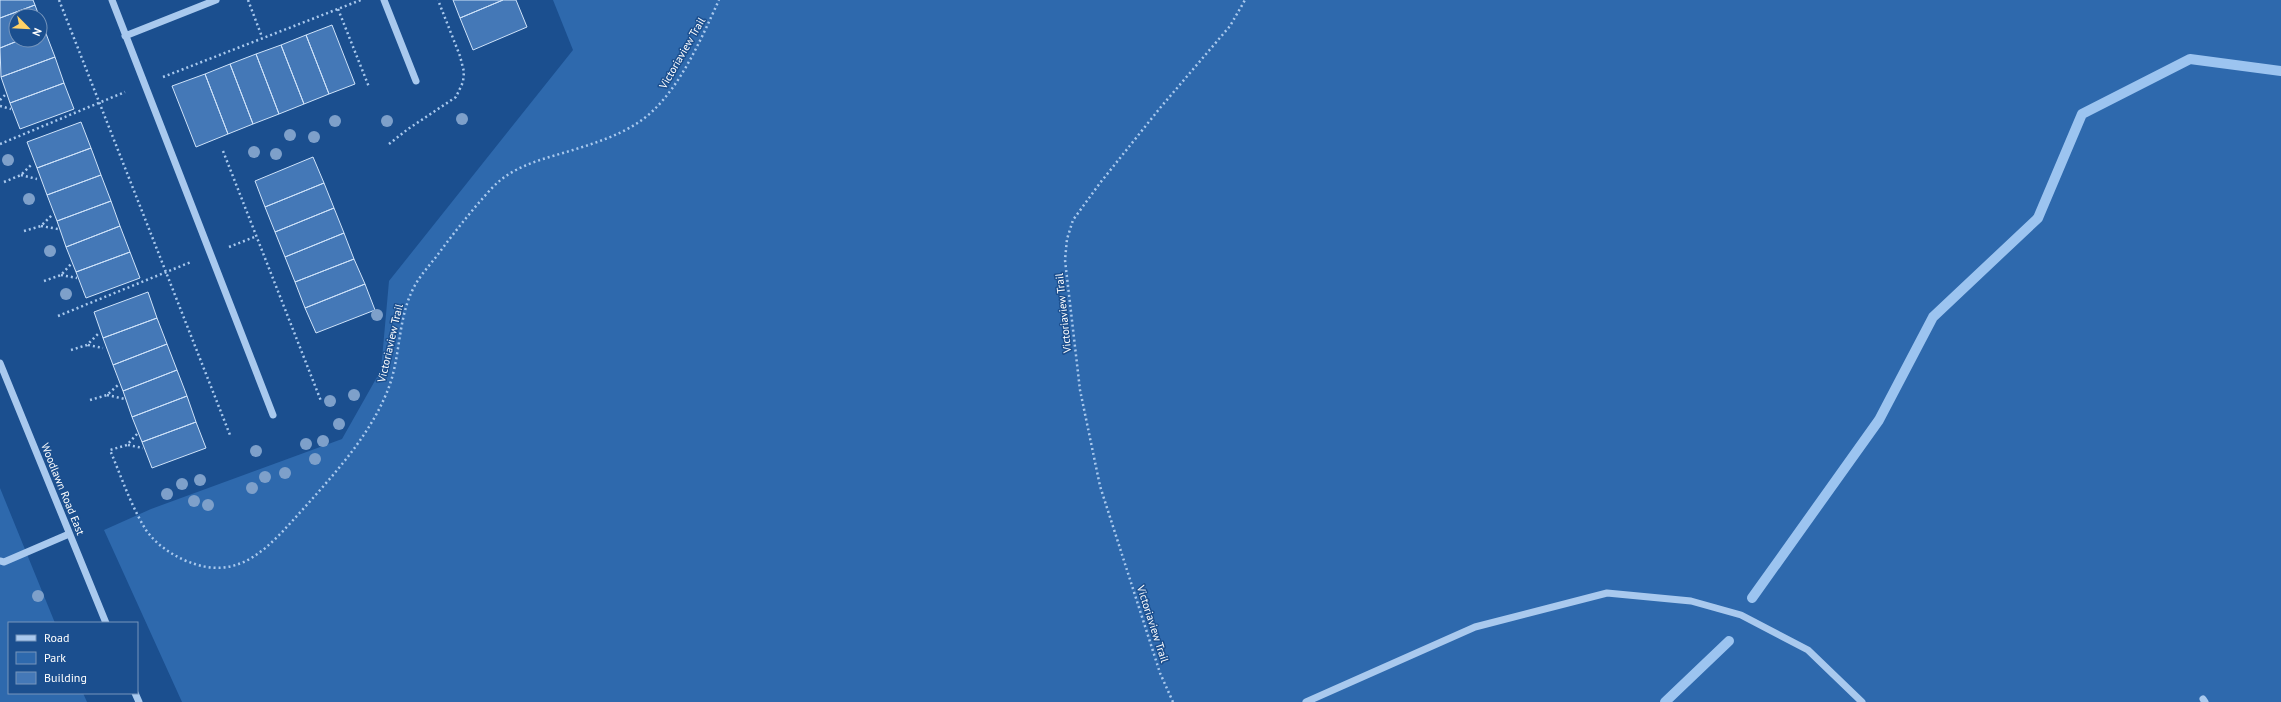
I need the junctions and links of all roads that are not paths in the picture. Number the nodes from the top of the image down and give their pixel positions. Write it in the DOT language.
graph roads {
  1 [pos="112,0"];
  2 [pos="216,0"];
  3 [pos="384,0"];
  4 [pos="125,36"];
  5 [pos="416,81"];
  6 [pos="0,363"];
  7 [pos="273,415"];
  8 [pos="68,534"];
  9 [pos="0,561"];
  10 [pos="106,622"];
  11 [pos="1306,702"];
  12 [pos="1862,702"];
  1 -- 4 [label="street"];
  2 -- 4 [label="street"];
  3 -- 5 [label="street"];
  4 -- 7 [label="street"];
  6 -- 8 [label="street, Woodlawn Road East"];
  8 -- 9 [label="street"];
  8 -- 10 [label="street, Woodlawn Road East"];
  11 -- 12 [label="street"];
}
